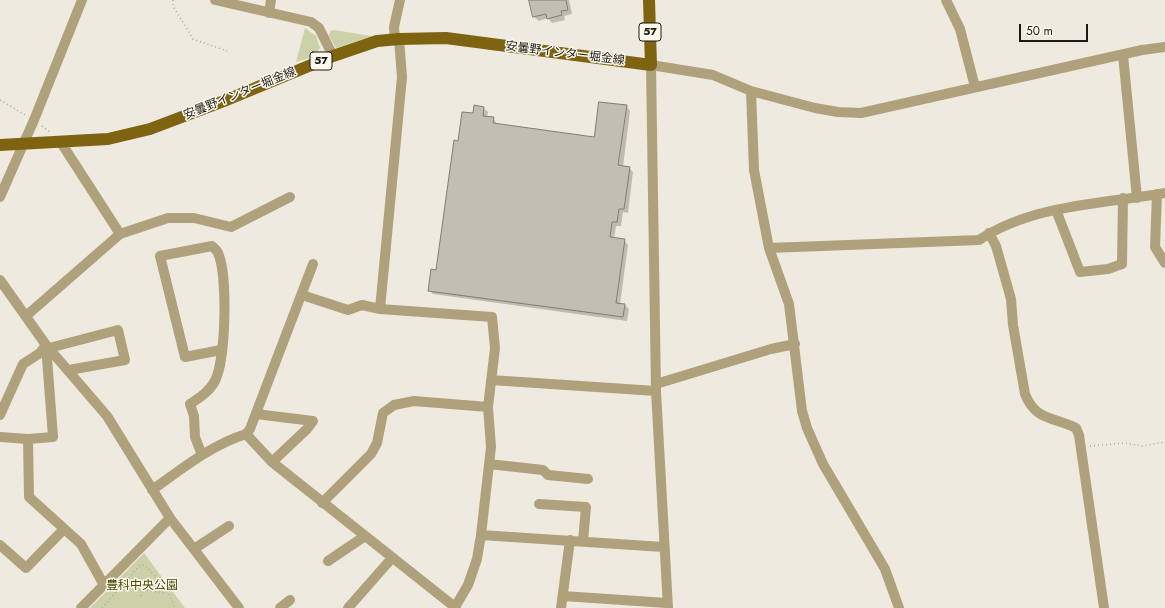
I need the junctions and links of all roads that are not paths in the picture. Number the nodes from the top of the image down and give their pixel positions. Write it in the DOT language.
graph roads {
  1 [pos="82,0"];
  2 [pos="215,0"];
  3 [pos="271,0"];
  4 [pos="400,0"];
  5 [pos="649,0"];
  6 [pos="946,0"];
  7 [pos="241,4"];
  8 [pos="269,13"];
  9 [pos="397,39"];
  10 [pos="1165,47"];
  11 [pos="333,56"];
  12 [pos="1123,56"];
  13 [pos="651,65"];
  14 [pos="975,87"];
  15 [pos="751,91"];
  16 [pos="60,142"];
  17 [pos="24,143"];
  18 [pos="0,145"];
  19 [pos="1161,194"];
  20 [pos="0,197"];
  21 [pos="290,197"];
  22 [pos="1123,198"];
  23 [pos="1137,198"];
  24 [pos="1056,210"];
  25 [pos="989,233"];
  26 [pos="120,234"];
  27 [pos="769,248"];
  28 [pos="1165,263"];
  29 [pos="313,264"];
  30 [pos="0,280"];
  31 [pos="302,295"];
  32 [pos="380,309"];
  33 [pos="26,316"];
  34 [pos="795,344"];
  35 [pos="48,346"];
  36 [pos="222,350"];
  37 [pos="69,370"];
  38 [pos="492,380"];
  39 [pos="656,388"];
  40 [pos="488,407"];
  41 [pos="256,414"];
  42 [pos="0,415"];
  43 [pos="246,434"];
  44 [pos="0,437"];
  45 [pos="28,439"];
  46 [pos="202,455"];
  47 [pos="272,462"];
  48 [pos="489,464"];
  49 [pos="588,479"];
  50 [pos="152,490"];
  51 [pos="322,503"];
  52 [pos="539,504"];
  53 [pos="170,518"];
  54 [pos="229,526"];
  55 [pos="64,529"];
  56 [pos="481,535"];
  57 [pos="365,536"];
  58 [pos="570,540"];
  59 [pos="583,541"];
  60 [pos="0,545"];
  61 [pos="663,547"];
  62 [pos="194,549"];
  63 [pos="392,558"];
  64 [pos="328,561"];
  65 [pos="104,585"];
  66 [pos="563,596"];
  67 [pos="290,600"];
  68 [pos="667,605"];
  69 [pos="81,608"];
  70 [pos="239,608"];
  71 [pos="280,608"];
  72 [pos="348,608"];
  73 [pos="455,608"];
  74 [pos="561,608"];
  75 [pos="899,608"];
  76 [pos="1104,608"];
  1 -- 17 [label="street"];
  2 -- 7 [label="street"];
  3 -- 8 [label="street"];
  4 -- 9 [label="street"];
  5 -- 13 [label="main road, 57"];
  6 -- 14 [label="street"];
  7 -- 8 [label="street"];
  8 -- 11 [label="street"];
  9 -- 11 [label="main road, 安曇野インター堀金線 / 57"];
  9 -- 13 [label="main road, 安曇野インター堀金線 / 57"];
  9 -- 32 [label="street"];
  10 -- 12 [label="street"];
  11 -- 16 [label="main road, 安曇野インター堀金線 / 57"];
  12 -- 14 [label="street"];
  12 -- 23 [label="street"];
  13 -- 15 [label="street"];
  13 -- 39 [label="street"];
  14 -- 15 [label="street"];
  15 -- 27 [label="street"];
  16 -- 17 [label="main road, 安曇野インター堀金線 / 57"];
  16 -- 26 [label="street"];
  17 -- 18 [label="main road, 安曇野インター堀金線 / 57"];
  17 -- 20 [label="street"];
  19 -- 23 [label="street"];
  19 -- 28 [label="street"];
  21 -- 26 [label="street"];
  22 -- 23 [label="street"];
  22 -- 24 [label="street"];
  22 -- 24 [label="street"];
  24 -- 25 [label="street"];
  25 -- 27 [label="street"];
  25 -- 76 [label="street"];
  26 -- 33 [label="street"];
  27 -- 34 [label="street"];
  29 -- 31 [label="street"];
  30 -- 33 [label="street"];
  31 -- 32 [label="street"];
  31 -- 41 [label="street"];
  32 -- 38 [label="street"];
  33 -- 35 [label="street"];
  34 -- 39 [label="street"];
  34 -- 75 [label="street"];
  35 -- 37 [label="street"];
  35 -- 37 [label="street"];
  35 -- 42 [label="street"];
  35 -- 45 [label="street"];
  36 -- 36 [label="street"];
  36 -- 46 [label="street"];
  37 -- 50 [label="street"];
  38 -- 39 [label="street"];
  38 -- 40 [label="street"];
  39 -- 61 [label="street"];
  40 -- 48 [label="street"];
  40 -- 51 [label="street"];
  41 -- 43 [label="street"];
  41 -- 47 [label="street"];
  43 -- 46 [label="street"];
  43 -- 47 [label="street"];
  44 -- 45 [label="street"];
  45 -- 55 [label="street"];
  46 -- 50 [label="street"];
  47 -- 51 [label="street"];
  48 -- 49 [label="street"];
  48 -- 56 [label="street"];
  50 -- 53 [label="street"];
  51 -- 57 [label="street"];
  52 -- 59 [label="street"];
  53 -- 62 [label="street"];
  53 -- 65 [label="street"];
  54 -- 62 [label="street"];
  55 -- 60 [label="street"];
  55 -- 65 [label="street"];
  56 -- 58 [label="street"];
  56 -- 73 [label="street"];
  57 -- 63 [label="street"];
  57 -- 64 [label="street"];
  58 -- 59 [label="street"];
  58 -- 66 [label="street"];
  59 -- 61 [label="street"];
  61 -- 68 [label="street"];
  62 -- 70 [label="street"];
  63 -- 72 [label="street"];
  63 -- 73 [label="street"];
  65 -- 69 [label="street"];
  66 -- 68 [label="street"];
  66 -- 74 [label="street"];
  67 -- 71 [label="street"];
}
